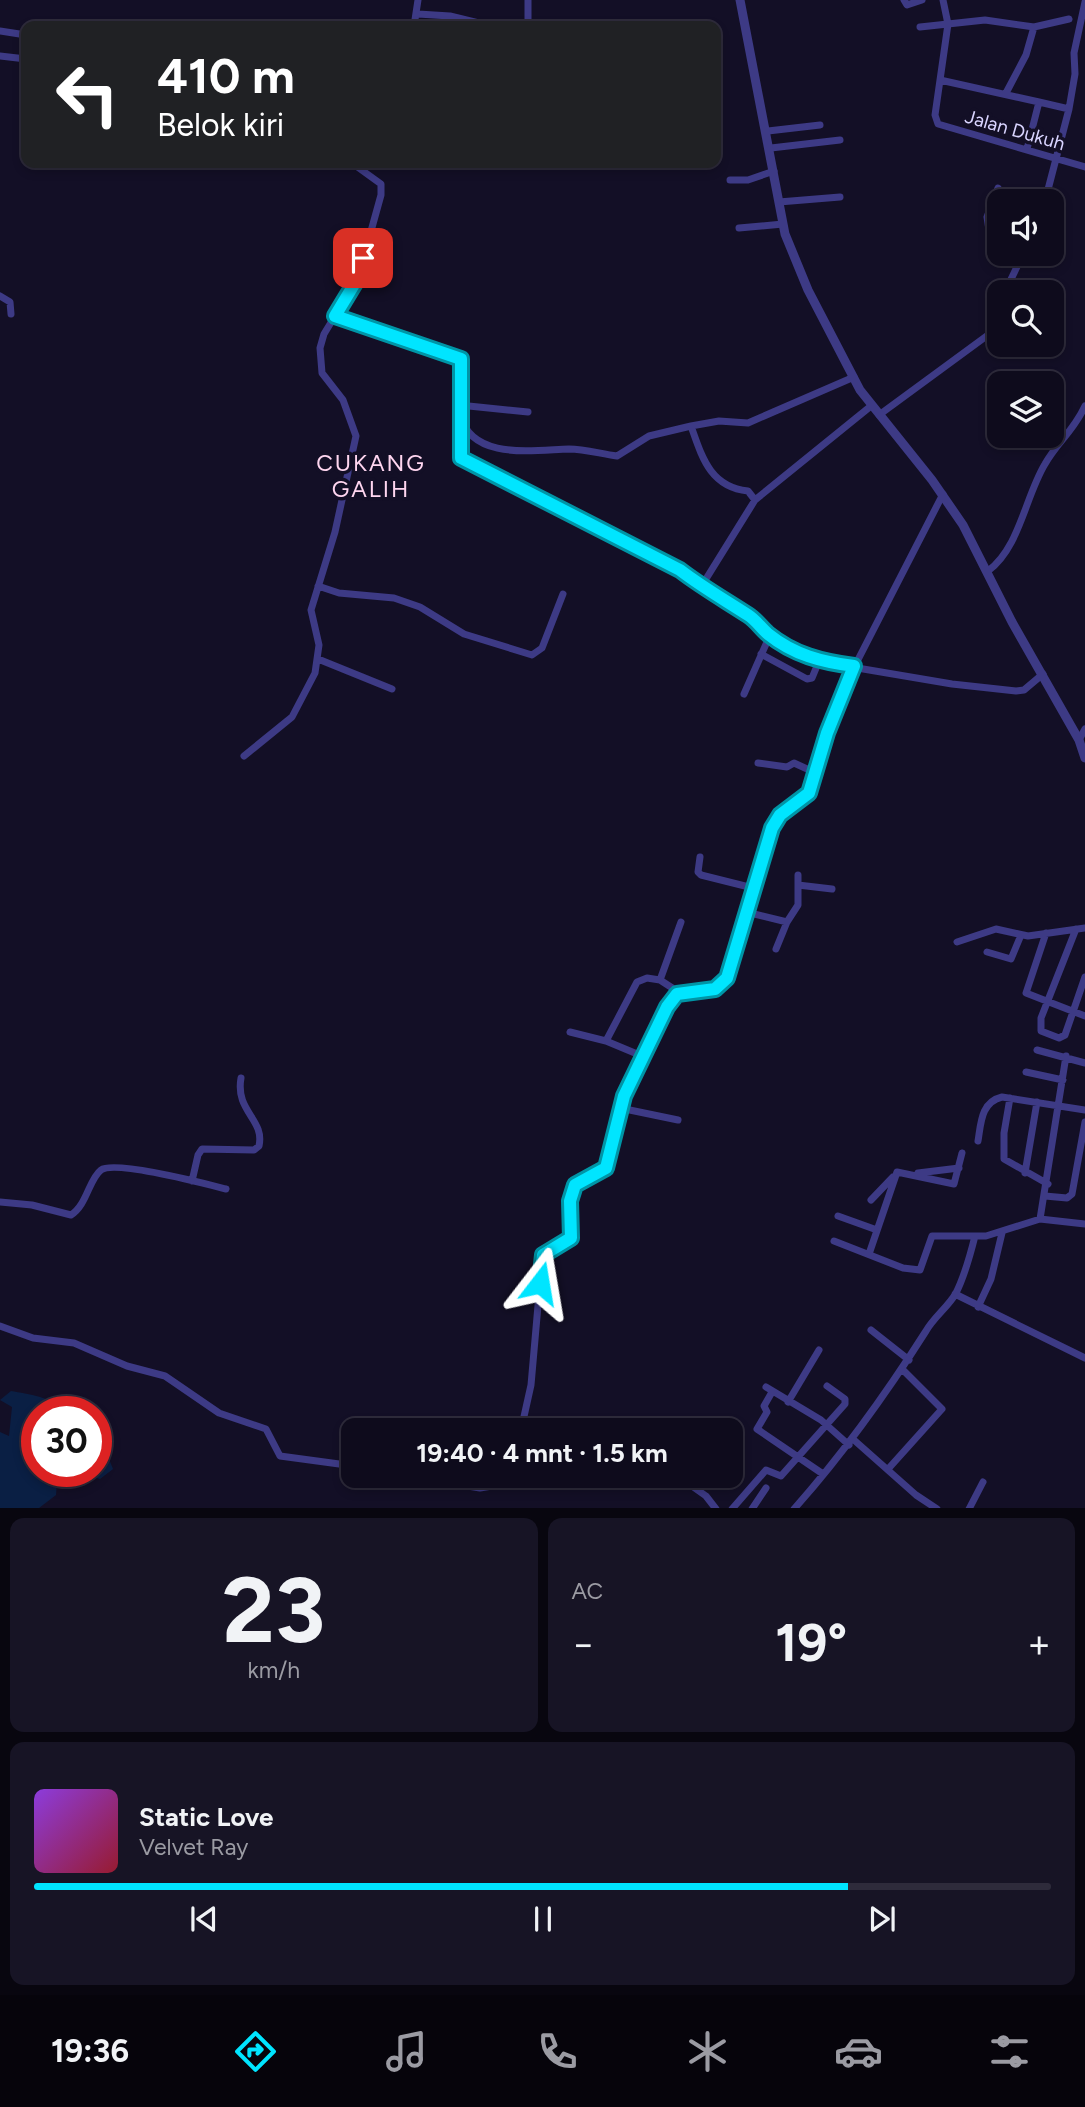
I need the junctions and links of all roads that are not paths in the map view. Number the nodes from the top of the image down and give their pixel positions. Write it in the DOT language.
graph roads {
  1 [pos="418,0"];
  2 [pos="528,0"];
  3 [pos="740,0"];
  4 [pos="904,0"];
  5 [pos="922,0"];
  6 [pos="943,0"];
  7 [pos="1085,2"];
  8 [pos="1084,12"];
  9 [pos="418,15"];
  10 [pos="1069,19"];
  11 [pos="416,21"];
  12 [pos="470,21"];
  13 [pos="528,21"];
  14 [pos="948,24"];
  15 [pos="919,27"];
  16 [pos="1034,27"];
  17 [pos="0,31"];
  18 [pos="21,34"];
  19 [pos="0,55"];
  20 [pos="21,59"];
  21 [pos="1075,74"];
  22 [pos="1085,76"];
  23 [pos="940,80"];
  24 [pos="1006,93"];
  25 [pos="1039,102"];
  26 [pos="1069,109"];
  27 [pos="820,125"];
  28 [pos="768,131"];
  29 [pos="840,140"];
  30 [pos="771,148"];
  31 [pos="1027,149"];
  32 [pos="1058,158"];
  33 [pos="1085,167"];
  34 [pos="359,168"];
  35 [pos="774,171"];
  36 [pos="730,180"];
  37 [pos="1049,189"];
  38 [pos="840,197"];
  39 [pos="779,202"];
  40 [pos="783,224"];
  41 [pos="739,228"];
  42 [pos="0,296"];
  43 [pos="11,314"];
  44 [pos="335,316"];
  45 [pos="987,336"];
  46 [pos="854,377"];
  47 [pos="459,405"];
  48 [pos="1085,406"];
  49 [pos="871,407"];
  50 [pos="528,412"];
  51 [pos="879,415"];
  52 [pos="463,421"];
  53 [pos="691,426"];
  54 [pos="943,494"];
  55 [pos="755,500"];
  56 [pos="988,571"];
  57 [pos="318,586"];
  58 [pos="701,587"];
  59 [pos="563,594"];
  60 [pos="770,635"];
  61 [pos="761,654"];
  62 [pos="318,659"];
  63 [pos="819,661"];
  64 [pos="854,666"];
  65 [pos="1043,674"];
  66 [pos="391,689"];
  67 [pos="744,694"];
  68 [pos="1085,729"];
  69 [pos="1079,740"];
  70 [pos="244,756"];
  71 [pos="1085,758"];
  72 [pos="758,763"];
  73 [pos="816,773"];
  74 [pos="700,857"];
  75 [pos="797,875"];
  76 [pos="799,885"];
  77 [pos="753,888"];
  78 [pos="832,889"];
  79 [pos="746,912"];
  80 [pos="681,922"];
  81 [pos="787,922"];
  82 [pos="1081,929"];
  83 [pos="1046,933"];
  84 [pos="1021,935"];
  85 [pos="957,942"];
  86 [pos="776,949"];
  87 [pos="988,953"];
  88 [pos="1085,977"];
  89 [pos="660,981"];
  90 [pos="680,993"];
  91 [pos="1049,1002"];
  92 [pos="1073,1011"];
  93 [pos="1085,1016"];
  94 [pos="570,1032"];
  95 [pos="606,1041"];
  96 [pos="1037,1049"];
  97 [pos="642,1056"];
  98 [pos="1066,1056"];
  99 [pos="1085,1063"];
  100 [pos="1026,1072"];
  101 [pos="241,1078"];
  102 [pos="1063,1080"];
  103 [pos="1010,1098"];
  104 [pos="1085,1100"];
  105 [pos="1037,1102"];
  106 [pos="1059,1105"];
  107 [pos="620,1108"];
  108 [pos="1084,1110"];
  109 [pos="678,1120"];
  110 [pos="1085,1122"];
  111 [pos="978,1141"];
  112 [pos="962,1153"];
  113 [pos="959,1168"];
  114 [pos="914,1173"];
  115 [pos="1025,1173"];
  116 [pos="894,1176"];
  117 [pos="192,1181"];
  118 [pos="1048,1184"];
  119 [pos="226,1189"];
  120 [pos="1045,1196"];
  121 [pos="0,1202"];
  122 [pos="885,1205"];
  123 [pos="838,1216"];
  124 [pos="1040,1219"];
  125 [pos="1085,1224"];
  126 [pos="877,1230"];
  127 [pos="1002,1233"];
  128 [pos="975,1236"];
  129 [pos="834,1241"];
  130 [pos="869,1254"];
  131 [pos="955,1294"];
  132 [pos="978,1307"];
  133 [pos="0,1326"];
  134 [pos="871,1330"];
  135 [pos="819,1350"];
  136 [pos="1085,1357"];
  137 [pos="909,1360"];
  138 [pos="904,1370"];
  139 [pos="827,1386"];
  140 [pos="788,1402"];
  141 [pos="524,1418"];
  142 [pos="826,1423"];
  143 [pos="852,1442"];
  144 [pos="797,1456"];
  145 [pos="341,1464"];
  146 [pos="889,1468"];
  147 [pos="823,1474"];
  148 [pos="983,1482"];
  149 [pos="695,1488"];
  150 [pos="766,1488"];
  151 [pos="740,1502"];
  152 [pos="716,1508"];
  153 [pos="732,1508"];
  154 [pos="752,1508"];
  155 [pos="794,1508"];
  156 [pos="937,1508"];
  157 [pos="969,1508"];
  1 -- 9 [label="street"];
  2 -- 13 [label="street"];
  3 -- 28 [label="street"];
  4 -- 5 [label="street"];
  6 -- 14 [label="street, Jalan Dukuh"];
  7 -- 8 [label="street"];
  8 -- 21 [label="street"];
  9 -- 11 [label="street"];
  9 -- 12 [label="street"];
  10 -- 16 [label="street"];
  14 -- 15 [label="street"];
  14 -- 16 [label="street"];
  14 -- 23 [label="street, Jalan Dukuh"];
  16 -- 24 [label="street"];
  17 -- 18 [label="street"];
  19 -- 20 [label="street"];
  21 -- 22 [label="street"];
  21 -- 26 [label="street"];
  23 -- 24 [label="street"];
  23 -- 31 [label="street, Jalan Dukuh"];
  24 -- 25 [label="street"];
  25 -- 26 [label="street"];
  25 -- 31 [label="street"];
  26 -- 32 [label="street"];
  27 -- 28 [label="street"];
  28 -- 30 [label="street"];
  29 -- 30 [label="street"];
  30 -- 35 [label="street"];
  31 -- 32 [label="street, Jalan Dukuh"];
  32 -- 33 [label="street, Jalan Dukuh"];
  32 -- 37 [label="street"];
  34 -- 44 [label="street"];
  35 -- 36 [label="street"];
  35 -- 39 [label="street"];
  38 -- 39 [label="street"];
  39 -- 40 [label="street"];
  40 -- 41 [label="street"];
  40 -- 46 [label="street"];
  42 -- 43 [label="street"];
  44 -- 47 [label="street"];
  44 -- 57 [label="street"];
  45 -- 51 [label="street"];
  46 -- 49 [label="street"];
  46 -- 53 [label="street"];
  47 -- 50 [label="street"];
  47 -- 52 [label="street"];
  48 -- 56 [label="street"];
  49 -- 51 [label="street"];
  49 -- 55 [label="street"];
  51 -- 54 [label="street"];
  52 -- 53 [label="street"];
  52 -- 58 [label="street"];
  53 -- 55 [label="street"];
  54 -- 56 [label="street"];
  54 -- 64 [label="street"];
  55 -- 58 [label="street"];
  56 -- 65 [label="street"];
  57 -- 59 [label="street"];
  57 -- 62 [label="street"];
  58 -- 60 [label="street"];
  60 -- 61 [label="street"];
  60 -- 63 [label="street"];
  61 -- 63 [label="street"];
  61 -- 67 [label="street"];
  62 -- 66 [label="street"];
  62 -- 70 [label="street"];
  63 -- 64 [label="street"];
  64 -- 65 [label="street"];
  64 -- 73 [label="street"];
  65 -- 69 [label="street"];
  68 -- 69 [label="street"];
  69 -- 71 [label="street"];
  72 -- 73 [label="street"];
  73 -- 77 [label="street"];
  74 -- 77 [label="street"];
  75 -- 76 [label="street"];
  76 -- 78 [label="street"];
  76 -- 81 [label="street"];
  77 -- 79 [label="street"];
  79 -- 81 [label="street"];
  79 -- 90 [label="street"];
  80 -- 89 [label="street"];
  81 -- 86 [label="street"];
  82 -- 83 [label="street"];
  82 -- 91 [label="street"];
  83 -- 84 [label="street"];
  83 -- 91 [label="street"];
  84 -- 85 [label="street"];
  84 -- 87 [label="street"];
  88 -- 92 [label="street"];
  89 -- 90 [label="street"];
  89 -- 95 [label="street"];
  90 -- 97 [label="street"];
  91 -- 92 [label="street"];
  91 -- 92 [label="street"];
  92 -- 93 [label="street"];
  94 -- 95 [label="street"];
  95 -- 97 [label="street"];
  96 -- 98 [label="street"];
  97 -- 107 [label="street"];
  98 -- 99 [label="street"];
  98 -- 102 [label="street"];
  100 -- 102 [label="street"];
  101 -- 117 [label="street"];
  102 -- 106 [label="street"];
  103 -- 105 [label="street"];
  103 -- 111 [label="street"];
  103 -- 115 [label="street"];
  104 -- 108 [label="street"];
  105 -- 106 [label="street"];
  105 -- 115 [label="street"];
  106 -- 108 [label="street"];
  106 -- 118 [label="street"];
  107 -- 109 [label="street"];
  107 -- 141 [label="street"];
  110 -- 120 [label="street"];
  112 -- 113 [label="street"];
  113 -- 114 [label="street"];
  113 -- 114 [label="street"];
  114 -- 116 [label="street"];
  115 -- 118 [label="street"];
  116 -- 122 [label="street"];
  116 -- 122 [label="street"];
  117 -- 119 [label="street"];
  117 -- 121 [label="street"];
  118 -- 120 [label="street"];
  120 -- 124 [label="street"];
  122 -- 126 [label="street"];
  123 -- 126 [label="street"];
  124 -- 125 [label="street"];
  124 -- 127 [label="street"];
  126 -- 130 [label="street"];
  127 -- 128 [label="street"];
  127 -- 132 [label="street"];
  128 -- 130 [label="street"];
  128 -- 131 [label="street"];
  129 -- 130 [label="street"];
  131 -- 132 [label="street"];
  131 -- 137 [label="street"];
  132 -- 136 [label="street"];
  133 -- 145 [label="street"];
  134 -- 137 [label="street"];
  135 -- 140 [label="street"];
  137 -- 138 [label="street"];
  138 -- 143 [label="street"];
  138 -- 146 [label="street"];
  139 -- 142 [label="street"];
  140 -- 142 [label="street"];
  140 -- 144 [label="street"];
  142 -- 143 [label="street"];
  142 -- 144 [label="street"];
  143 -- 146 [label="street"];
  143 -- 147 [label="street"];
  144 -- 147 [label="street"];
  144 -- 151 [label="street"];
  146 -- 156 [label="street"];
  147 -- 155 [label="street"];
  148 -- 157 [label="street"];
  149 -- 152 [label="street"];
  150 -- 154 [label="street"];
  151 -- 153 [label="street"];
  151 -- 154 [label="street"];
}
